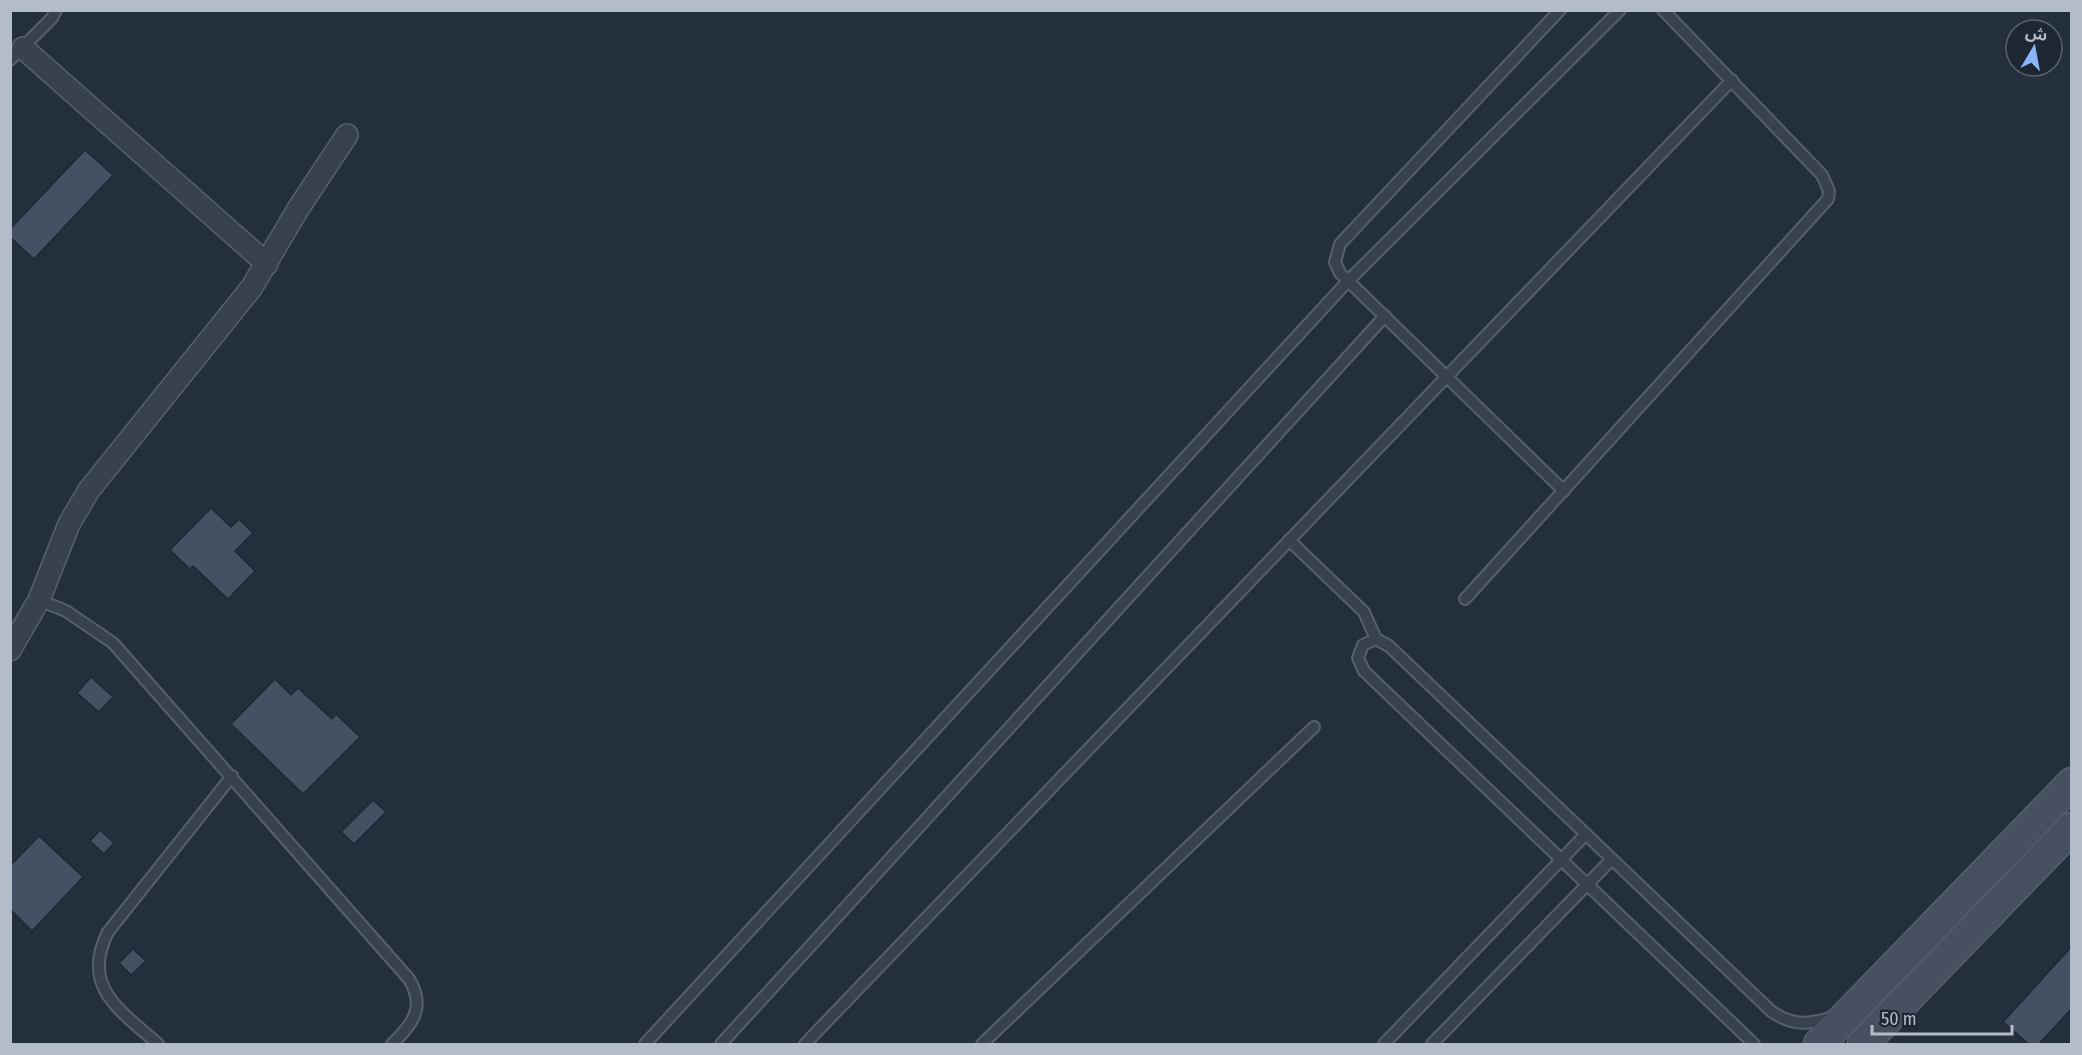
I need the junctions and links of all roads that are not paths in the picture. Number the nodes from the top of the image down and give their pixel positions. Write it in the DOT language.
graph roads {
  1 [pos="56,10"];
  2 [pos="1560,10"];
  3 [pos="1620,10"];
  4 [pos="1663,10"];
  5 [pos="17,54"];
  6 [pos="1732,80"];
  7 [pos="347,135"];
  8 [pos="267,264"];
  9 [pos="1348,281"];
  10 [pos="1385,316"];
  11 [pos="1447,376"];
  12 [pos="1564,491"];
  13 [pos="1289,540"];
  14 [pos="1465,599"];
  15 [pos="39,600"];
  16 [pos="1376,639"];
  17 [pos="10,650"];
  18 [pos="1314,727"];
  19 [pos="232,776"];
  20 [pos="2072,783"];
  21 [pos="2072,828"];
  22 [pos="1586,834"];
  23 [pos="1562,859"];
  24 [pos="1612,859"];
  25 [pos="1588,884"];
  26 [pos="1853,1011"];
  27 [pos="158,1044"];
  28 [pos="392,1044"];
  29 [pos="645,1044"];
  30 [pos="721,1044"];
  31 [pos="805,1044"];
  32 [pos="982,1044"];
  33 [pos="1384,1044"];
  34 [pos="1431,1044"];
  35 [pos="1754,1044"];
  36 [pos="1820,1044"];
  37 [pos="1863,1044"];
  1 -- 5 [label="lane"];
  2 -- 9 [label="lane"];
  3 -- 9 [label="lane"];
  4 -- 6 [label="lane"];
  5 -- 8 [label="street"];
  6 -- 11 [label="lane"];
  6 -- 12 [label="lane"];
  7 -- 8 [label="street"];
  8 -- 15 [label="street"];
  9 -- 10 [label="lane"];
  9 -- 29 [label="lane"];
  10 -- 11 [label="lane"];
  10 -- 30 [label="lane"];
  11 -- 12 [label="lane"];
  11 -- 13 [label="lane"];
  12 -- 14 [label="lane"];
  13 -- 16 [label="lane"];
  13 -- 31 [label="lane"];
  15 -- 17 [label="street"];
  15 -- 19 [label="lane"];
  16 -- 22 [label="lane"];
  16 -- 23 [label="lane"];
  18 -- 32 [label="lane"];
  19 -- 27 [label="lane"];
  19 -- 28 [label="lane"];
  20 -- 26 [label="street"];
  21 -- 37 [label="street"];
  22 -- 23 [label="lane"];
  22 -- 24 [label="lane"];
  23 -- 25 [label="lane"];
  23 -- 33 [label="lane"];
  24 -- 25 [label="lane"];
  24 -- 26 [label="lane"];
  25 -- 34 [label="lane"];
  25 -- 35 [label="lane"];
  26 -- 36 [label="street"];
}
